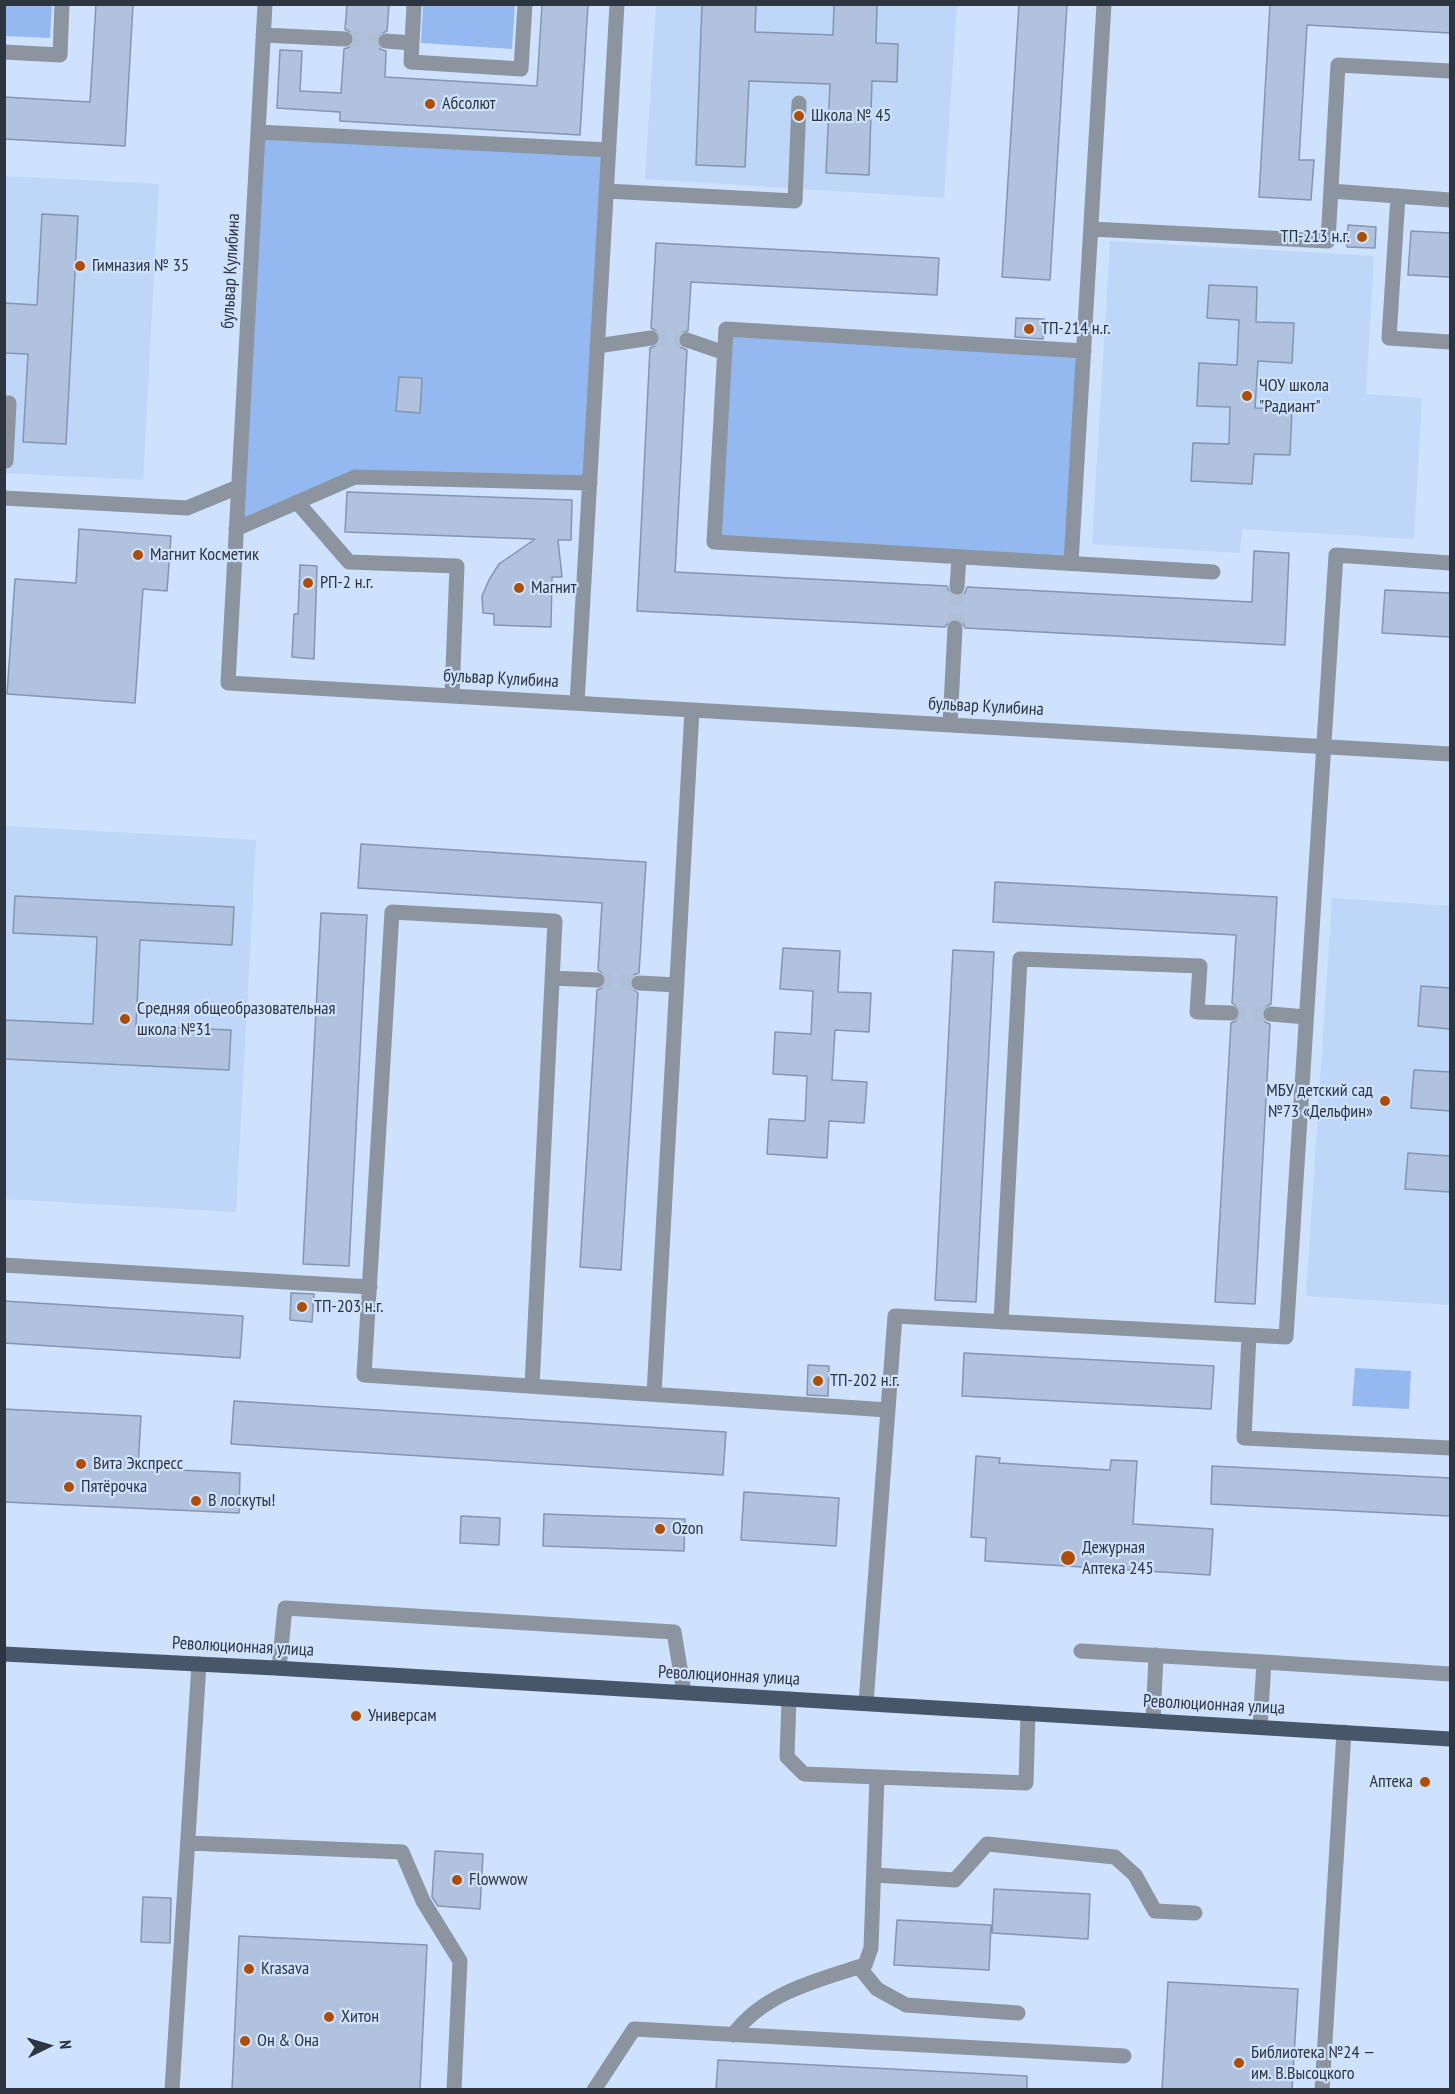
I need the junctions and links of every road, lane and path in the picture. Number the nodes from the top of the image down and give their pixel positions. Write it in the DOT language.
graph roads {
  1 [pos="63,4"];
  2 [pos="265,4"];
  3 [pos="414,4"];
  4 [pos="525,4"];
  5 [pos="616,4"];
  6 [pos="1104,4"];
  7 [pos="263,35"];
  8 [pos="345,39"];
  9 [pos="386,41"];
  10 [pos="412,43"];
  11 [pos="4,51"];
  12 [pos="1450,71"];
  13 [pos="798,103"];
  14 [pos="258,132"];
  15 [pos="609,150"];
  16 [pos="606,191"];
  17 [pos="1331,192"];
  18 [pos="1398,196"];
  19 [pos="1450,200"];
  20 [pos="1091,229"];
  21 [pos="651,338"];
  22 [pos="687,340"];
  23 [pos="1450,342"];
  24 [pos="597,346"];
  25 [pos="1084,351"];
  26 [pos="725,353"];
  27 [pos="4,403"];
  28 [pos="4,461"];
  29 [pos="590,483"];
  30 [pos="238,487"];
  31 [pos="4,498"];
  32 [pos="297,502"];
  33 [pos="236,529"];
  34 [pos="959,556"];
  35 [pos="1071,563"];
  36 [pos="1450,563"];
  37 [pos="1213,572"];
  38 [pos="957,587"];
  39 [pos="955,628"];
  40 [pos="452,695"];
  41 [pos="577,703"];
  42 [pos="692,710"];
  43 [pos="950,724"];
  44 [pos="1323,746"];
  45 [pos="1450,754"];
  46 [pos="552,978"];
  47 [pos="597,980"];
  48 [pos="639,982"];
  49 [pos="676,985"];
  50 [pos="1231,1013"];
  51 [pos="1271,1014"];
  52 [pos="1306,1017"];
  53 [pos="4,1265"];
  54 [pos="370,1287"];
  55 [pos="1000,1322"];
  56 [pos="1249,1335"];
  57 [pos="532,1386"];
  58 [pos="654,1394"];
  59 [pos="888,1410"];
  60 [pos="1450,1448"];
  61 [pos="1081,1651"];
  62 [pos="4,1654"];
  63 [pos="1156,1655"];
  64 [pos="1264,1662"];
  65 [pos="199,1664"];
  66 [pos="279,1668"];
  67 [pos="1450,1674"];
  68 [pos="684,1692"];
  69 [pos="789,1699"];
  70 [pos="866,1703"];
  71 [pos="1028,1713"];
  72 [pos="1153,1720"];
  73 [pos="1260,1727"];
  74 [pos="1344,1732"];
  75 [pos="1450,1739"];
  76 [pos="878,1777"];
  77 [pos="189,1843"];
  78 [pos="874,1875"];
  79 [pos="1195,1913"];
  80 [pos="859,1966"];
  81 [pos="1017,2013"];
  82 [pos="733,2035"];
  83 [pos="1124,2056"];
  84 [pos="172,2090"];
  85 [pos="454,2090"];
  86 [pos="594,2090"];
  87 [pos="1322,2090"];
  1 -- 11 [label="street"];
  2 -- 7 [label="street, бульвар Кулибина"];
  3 -- 10 [label="street"];
  4 -- 10 [label="street"];
  5 -- 15 [label="street"];
  6 -- 20 [label="street"];
  7 -- 8 [label="street"];
  7 -- 14 [label="street, бульвар Кулибина"];
  9 -- 10 [label="street"];
  12 -- 17 [label="street"];
  13 -- 16 [label="street"];
  14 -- 15 [label="street"];
  14 -- 30 [label="street, бульвар Кулибина"];
  15 -- 16 [label="street"];
  16 -- 24 [label="street"];
  17 -- 18 [label="street"];
  17 -- 20 [label="street"];
  18 -- 19 [label="street"];
  18 -- 23 [label="street"];
  20 -- 25 [label="street"];
  21 -- 24 [label="street"];
  22 -- 26 [label="street"];
  24 -- 29 [label="street"];
  25 -- 26 [label="street"];
  25 -- 35 [label="street"];
  26 -- 34 [label="street"];
  27 -- 28 [label="street"];
  29 -- 32 [label="street"];
  29 -- 41 [label="street"];
  30 -- 31 [label="street"];
  30 -- 33 [label="street, бульвар Кулибина"];
  32 -- 33 [label="street"];
  32 -- 40 [label="street"];
  33 -- 40 [label="street, бульвар Кулибина"];
  34 -- 35 [label="street"];
  34 -- 38 [label="street"];
  35 -- 37 [label="street"];
  36 -- 44 [label="street"];
  39 -- 43 [label="street"];
  40 -- 41 [label="street, бульвар Кулибина"];
  41 -- 42 [label="street, бульвар Кулибина"];
  42 -- 43 [label="street, бульвар Кулибина"];
  42 -- 49 [label="street"];
  43 -- 44 [label="street, бульвар Кулибина"];
  44 -- 45 [label="street, бульвар Кулибина"];
  44 -- 52 [label="street"];
  46 -- 47 [label="street"];
  46 -- 54 [label="street"];
  46 -- 57 [label="street"];
  48 -- 49 [label="street"];
  49 -- 58 [label="street"];
  50 -- 55 [label="street"];
  51 -- 52 [label="street"];
  52 -- 56 [label="street"];
  53 -- 54 [label="street"];
  54 -- 57 [label="street"];
  55 -- 56 [label="street"];
  55 -- 59 [label="street"];
  56 -- 60 [label="street"];
  57 -- 58 [label="street"];
  58 -- 59 [label="street"];
  59 -- 70 [label="street"];
  61 -- 63 [label="street"];
  62 -- 65 [label="main road, Революционная улица"];
  63 -- 64 [label="street"];
  63 -- 72 [label="street"];
  64 -- 67 [label="street"];
  64 -- 73 [label="street"];
  65 -- 66 [label="main road, Революционная улица"];
  65 -- 77 [label="street"];
  66 -- 68 [label="main road, Революционная улица"];
  66 -- 68 [label="street"];
  68 -- 69 [label="main road, Революционная улица"];
  69 -- 70 [label="main road, Революционная улица"];
  69 -- 76 [label="street"];
  70 -- 71 [label="main road, Революционная улица"];
  71 -- 72 [label="main road, Революционная улица"];
  71 -- 76 [label="street"];
  72 -- 73 [label="main road, Революционная улица"];
  73 -- 74 [label="main road, Революционная улица"];
  74 -- 75 [label="main road, Революционная улица"];
  74 -- 87 [label="street"];
  76 -- 78 [label="street"];
  77 -- 84 [label="street"];
  77 -- 85 [label="street"];
  78 -- 79 [label="street"];
  78 -- 80 [label="street"];
  80 -- 81 [label="street"];
  80 -- 82 [label="street"];
  82 -- 83 [label="street"];
  82 -- 86 [label="street"];
}
